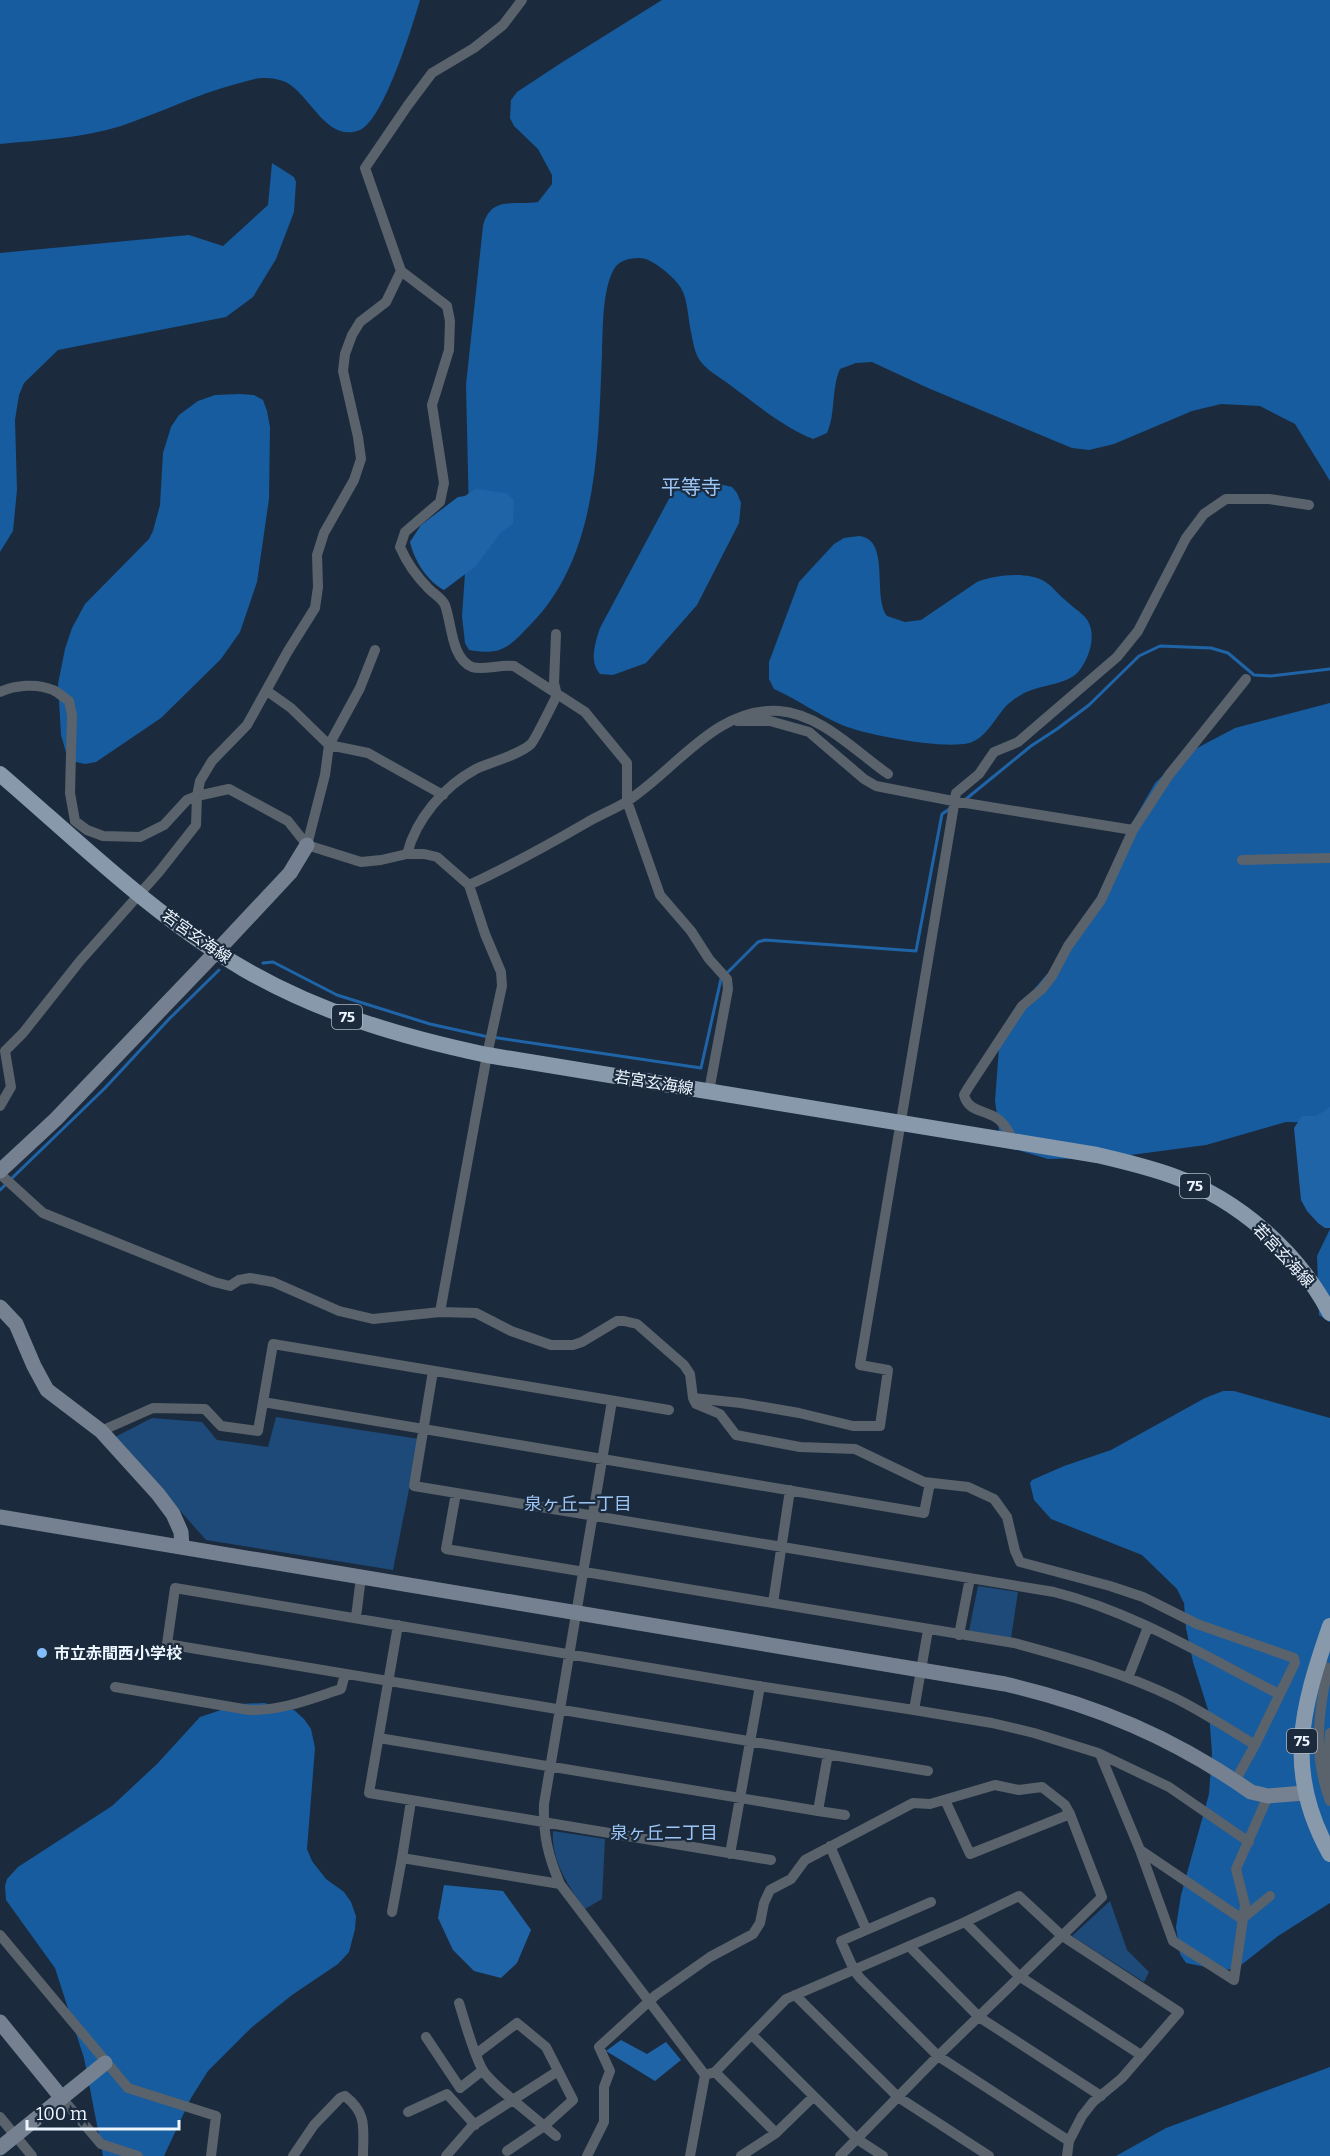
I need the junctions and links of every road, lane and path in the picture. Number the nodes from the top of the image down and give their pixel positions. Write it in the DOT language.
graph roads {
  1 [pos="522,0"];
  2 [pos="401,271"];
  3 [pos="1309,505"];
  4 [pos="556,634"];
  5 [pos="375,650"];
  6 [pos="1246,679"];
  7 [pos="267,691"];
  8 [pos="0,692"];
  9 [pos="557,694"];
  10 [pos="728,721"];
  11 [pos="329,744"];
  12 [pos="0,774"];
  13 [pos="888,774"];
  14 [pos="443,795"];
  15 [pos="197,796"];
  16 [pos="627,801"];
  17 [pos="953,801"];
  18 [pos="1133,830"];
  19 [pos="307,845"];
  20 [pos="407,854"];
  21 [pos="1330,858"];
  22 [pos="1242,860"];
  23 [pos="469,885"];
  24 [pos="139,894"];
  25 [pos="217,951"];
  26 [pos="487,1054"];
  27 [pos="709,1091"];
  28 [pos="0,1106"];
  29 [pos="901,1122"];
  30 [pos="1013,1140"];
  31 [pos="0,1172"];
  32 [pos="0,1307"];
  33 [pos="1328,1307"];
  34 [pos="440,1312"];
  35 [pos="433,1371"];
  36 [pos="693,1398"];
  37 [pos="612,1401"];
  38 [pos="263,1402"];
  39 [pos="669,1410"];
  40 [pos="424,1429"];
  41 [pos="101,1431"];
  42 [pos="602,1459"];
  43 [pos="930,1483"];
  44 [pos="790,1490"];
  45 [pos="456,1493"];
  46 [pos="593,1515"];
  47 [pos="0,1517"];
  48 [pos="182,1547"];
  49 [pos="781,1548"];
  50 [pos="583,1572"];
  51 [pos="362,1577"];
  52 [pos="970,1578"];
  53 [pos="773,1603"];
  54 [pos="577,1613"];
  55 [pos="356,1617"];
  56 [pos="398,1624"];
  57 [pos="1330,1626"];
  58 [pos="1148,1627"];
  59 [pos="928,1630"];
  60 [pos="959,1635"];
  61 [pos="570,1653"];
  62 [pos="1317,1664"];
  63 [pos="921,1670"];
  64 [pos="345,1674"];
  65 [pos="1128,1678"];
  66 [pos="388,1681"];
  67 [pos="760,1686"];
  68 [pos="115,1687"];
  69 [pos="1280,1694"];
  70 [pos="561,1710"];
  71 [pos="914,1710"];
  72 [pos="1330,1733"];
  73 [pos="379,1737"];
  74 [pos="749,1740"];
  75 [pos="1255,1745"];
  76 [pos="828,1754"];
  77 [pos="1100,1754"];
  78 [pos="551,1766"];
  79 [pos="928,1771"];
  80 [pos="1235,1781"];
  81 [pos="1330,1783"];
  82 [pos="1305,1793"];
  83 [pos="1268,1796"];
  84 [pos="740,1798"];
  85 [pos="945,1800"];
  86 [pos="1330,1801"];
  87 [pos="411,1802"];
  88 [pos="818,1811"];
  89 [pos="1070,1814"];
  90 [pos="845,1815"];
  91 [pos="543,1823"];
  92 [pos="1249,1842"];
  93 [pos="830,1846"];
  94 [pos="1140,1850"];
  95 [pos="730,1854"];
  96 [pos="1330,1854"];
  97 [pos="402,1858"];
  98 [pos="771,1860"];
  99 [pos="560,1884"];
  100 [pos="1270,1896"];
  101 [pos="931,1902"];
  102 [pos="392,1912"];
  103 [pos="1242,1919"];
  104 [pos="965,1922"];
  105 [pos="866,1929"];
  106 [pos="0,1935"];
  107 [pos="1061,1935"];
  108 [pos="909,1946"];
  109 [pos="854,1971"];
  110 [pos="1019,1976"];
  111 [pos="795,1995"];
  112 [pos="459,2003"];
  113 [pos="649,2003"];
  114 [pos="979,2017"];
  115 [pos="0,2022"];
  116 [pos="752,2035"];
  117 [pos="426,2037"];
  118 [pos="477,2054"];
  119 [pos="1141,2055"];
  120 [pos="938,2056"];
  121 [pos="105,2063"];
  122 [pos="483,2070"];
  123 [pos="558,2071"];
  124 [pos="710,2073"];
  125 [pos="1101,2096"];
  126 [pos="61,2097"];
  127 [pos="813,2097"];
  128 [pos="898,2097"];
  129 [pos="515,2100"];
  130 [pos="408,2112"];
  131 [pos="0,2117"];
  132 [pos="475,2125"];
  133 [pos="544,2126"];
  134 [pos="776,2133"];
  135 [pos="15,2135"];
  136 [pos="556,2136"];
  137 [pos="857,2139"];
  138 [pos="1069,2141"];
  139 [pos="0,2148"];
  140 [pos="507,2151"];
  141 [pos="32,2156"];
  142 [pos="138,2156"];
  143 [pos="211,2156"];
  144 [pos="292,2156"];
  145 [pos="363,2156"];
  146 [pos="446,2156"];
  147 [pos="587,2156"];
  148 [pos="690,2156"];
  149 [pos="741,2156"];
  150 [pos="840,2156"];
  151 [pos="883,2156"];
  152 [pos="989,2156"];
  153 [pos="1067,2156"];
  1 -- 2 [label="street"];
  2 -- 7 [label="street"];
  2 -- 9 [label="street"];
  3 -- 17 [label="street"];
  4 -- 9 [label="street"];
  5 -- 11 [label="street"];
  6 -- 18 [label="street"];
  7 -- 11 [label="street"];
  7 -- 15 [label="street"];
  8 -- 15 [label="street"];
  9 -- 14 [label="street"];
  9 -- 16 [label="street"];
  10 -- 13 [label="street"];
  10 -- 16 [label="street"];
  10 -- 17 [label="street"];
  11 -- 14 [label="street"];
  11 -- 19 [label="street"];
  12 -- 24 [label="main road, 若宮玄海線 / 75"];
  14 -- 20 [label="street"];
  15 -- 19 [label="street"];
  15 -- 24 [label="street"];
  16 -- 23 [label="street"];
  16 -- 27 [label="street"];
  17 -- 18 [label="street"];
  17 -- 29 [label="street"];
  18 -- 30 [label="street"];
  19 -- 20 [label="street"];
  19 -- 25 [label="street"];
  20 -- 23 [label="street"];
  21 -- 22 [label="street"];
  23 -- 26 [label="street"];
  24 -- 25 [label="main road, 若宮玄海線 / 75"];
  24 -- 28 [label="street"];
  25 -- 26 [label="main road, 若宮玄海線 / 75"];
  25 -- 31 [label="street"];
  26 -- 27 [label="main road, 若宮玄海線 / 75"];
  26 -- 34 [label="street"];
  27 -- 29 [label="main road, 若宮玄海線 / 75"];
  29 -- 30 [label="main road, 若宮玄海線 / 75"];
  29 -- 36 [label="street"];
  30 -- 33 [label="main road, 若宮玄海線 / 75"];
  31 -- 34 [label="street"];
  32 -- 41 [label="street"];
  34 -- 36 [label="street"];
  35 -- 37 [label="street"];
  35 -- 38 [label="street"];
  35 -- 40 [label="street"];
  36 -- 43 [label="street"];
  37 -- 39 [label="street"];
  37 -- 42 [label="street"];
  38 -- 40 [label="street"];
  38 -- 41 [label="street"];
  40 -- 42 [label="street"];
  40 -- 45 [label="street"];
  41 -- 48 [label="street"];
  42 -- 44 [label="street"];
  42 -- 46 [label="street"];
  43 -- 44 [label="street"];
  43 -- 69 [label="street"];
  44 -- 49 [label="street"];
  45 -- 46 [label="street"];
  45 -- 50 [label="street"];
  46 -- 49 [label="street"];
  46 -- 50 [label="street"];
  47 -- 48 [label="street"];
  48 -- 51 [label="street"];
  49 -- 52 [label="street"];
  49 -- 53 [label="street"];
  50 -- 53 [label="street"];
  50 -- 54 [label="street"];
  51 -- 54 [label="street"];
  51 -- 55 [label="street"];
  52 -- 58 [label="street"];
  52 -- 60 [label="street"];
  53 -- 59 [label="street"];
  54 -- 61 [label="street"];
  54 -- 63 [label="street"];
  55 -- 56 [label="street"];
  55 -- 64 [label="street"];
  56 -- 61 [label="street"];
  56 -- 66 [label="street"];
  57 -- 62 [label="main road, 75"];
  58 -- 65 [label="street"];
  58 -- 69 [label="street"];
  59 -- 60 [label="street"];
  59 -- 63 [label="street"];
  60 -- 65 [label="street"];
  61 -- 67 [label="street"];
  61 -- 70 [label="street"];
  62 -- 82 [label="main road, 75"];
  62 -- 86 [label="street"];
  63 -- 71 [label="street"];
  63 -- 80 [label="street"];
  64 -- 66 [label="street"];
  64 -- 68 [label="street"];
  65 -- 75 [label="street"];
  66 -- 70 [label="street"];
  66 -- 73 [label="street"];
  67 -- 71 [label="street"];
  67 -- 74 [label="street"];
  69 -- 75 [label="street"];
  70 -- 74 [label="street"];
  70 -- 78 [label="street"];
  71 -- 77 [label="street"];
  72 -- 81 [label="street"];
  73 -- 78 [label="street"];
  73 -- 87 [label="street"];
  74 -- 76 [label="street"];
  74 -- 84 [label="street"];
  75 -- 80 [label="street"];
  76 -- 79 [label="street"];
  76 -- 88 [label="street"];
  77 -- 92 [label="street"];
  77 -- 94 [label="street"];
  78 -- 84 [label="street"];
  78 -- 91 [label="street"];
  80 -- 83 [label="street"];
  82 -- 83 [label="street"];
  82 -- 96 [label="main road, 75"];
  83 -- 92 [label="street"];
  84 -- 88 [label="street"];
  84 -- 95 [label="street"];
  85 -- 89 [label="street"];
  85 -- 89 [label="street"];
  85 -- 93 [label="street"];
  87 -- 91 [label="street"];
  87 -- 97 [label="street"];
  88 -- 90 [label="street"];
  89 -- 107 [label="street"];
  91 -- 95 [label="street"];
  91 -- 99 [label="street"];
  92 -- 103 [label="street"];
  93 -- 105 [label="street"];
  93 -- 113 [label="street"];
  94 -- 103 [label="street"];
  94 -- 103 [label="street"];
  95 -- 98 [label="street"];
  97 -- 99 [label="street"];
  97 -- 102 [label="street"];
  99 -- 113 [label="street"];
  100 -- 103 [label="street"];
  101 -- 105 [label="street"];
  104 -- 107 [label="street"];
  104 -- 108 [label="street"];
  104 -- 110 [label="street"];
  105 -- 109 [label="street"];
  106 -- 121 [label="street"];
  107 -- 110 [label="street"];
  107 -- 119 [label="street"];
  108 -- 109 [label="street"];
  108 -- 114 [label="street"];
  109 -- 111 [label="street"];
  109 -- 120 [label="street"];
  110 -- 114 [label="street"];
  110 -- 119 [label="street"];
  111 -- 116 [label="street"];
  111 -- 128 [label="street"];
  112 -- 118 [label="street"];
  113 -- 124 [label="street"];
  113 -- 147 [label="street"];
  114 -- 120 [label="street"];
  114 -- 125 [label="street"];
  115 -- 126 [label="street"];
  116 -- 124 [label="street"];
  116 -- 127 [label="street"];
  117 -- 122 [label="street"];
  118 -- 122 [label="street"];
  118 -- 123 [label="street"];
  119 -- 125 [label="street"];
  120 -- 128 [label="street"];
  120 -- 138 [label="street"];
  121 -- 126 [label="street"];
  121 -- 143 [label="street"];
  122 -- 129 [label="street"];
  123 -- 129 [label="street"];
  123 -- 133 [label="street"];
  124 -- 134 [label="street"];
  124 -- 148 [label="street"];
  125 -- 138 [label="street"];
  126 -- 135 [label="street"];
  126 -- 142 [label="street"];
  127 -- 134 [label="street"];
  127 -- 137 [label="street"];
  128 -- 137 [label="street"];
  128 -- 152 [label="street"];
  129 -- 132 [label="street"];
  129 -- 133 [label="street"];
  130 -- 132 [label="street"];
  131 -- 135 [label="street"];
  132 -- 146 [label="street"];
  133 -- 136 [label="street"];
  133 -- 140 [label="street"];
  134 -- 149 [label="street"];
  135 -- 139 [label="street"];
  135 -- 141 [label="street"];
  137 -- 150 [label="street"];
  137 -- 151 [label="street"];
  138 -- 153 [label="street"];
  144 -- 145 [label="street"];
}
